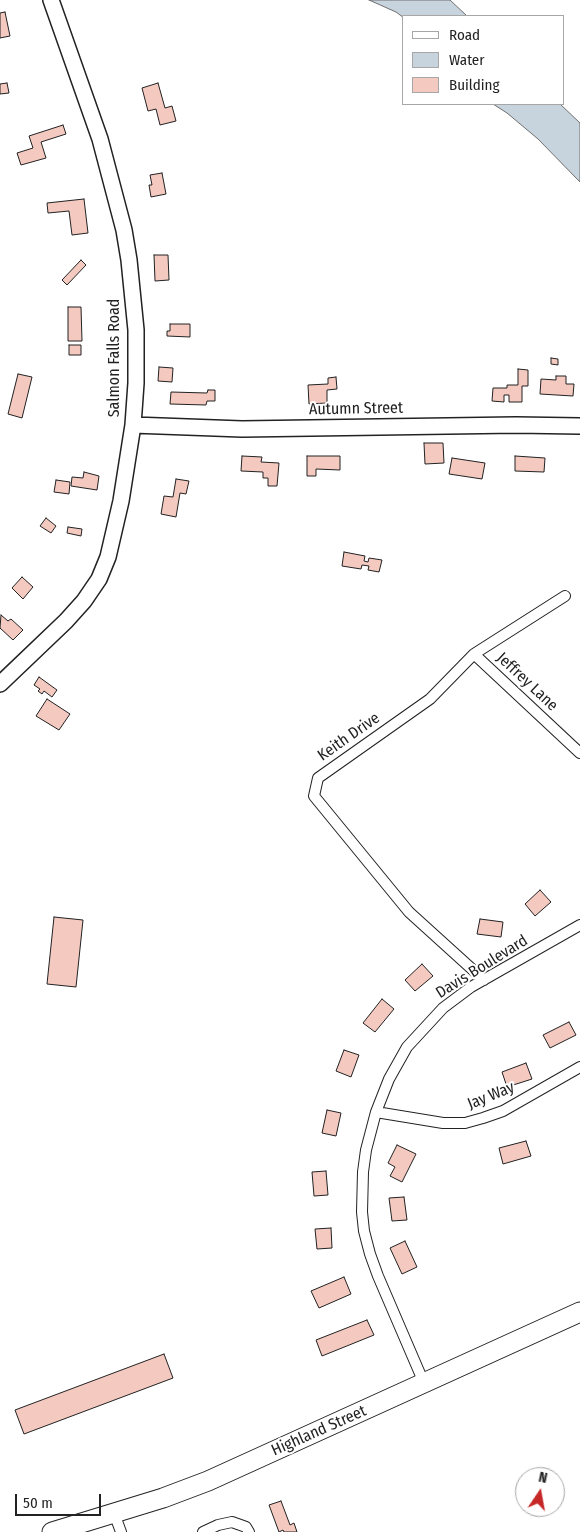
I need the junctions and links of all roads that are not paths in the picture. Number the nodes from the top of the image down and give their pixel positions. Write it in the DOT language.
graph roads {
  1 [pos="52,0"];
  2 [pos="133,425"];
  3 [pos="580,426"];
  4 [pos="564,596"];
  5 [pos="474,654"];
  6 [pos="0,684"];
  7 [pos="580,753"];
  8 [pos="580,925"];
  9 [pos="484,980"];
  10 [pos="580,1067"];
  11 [pos="376,1112"];
  12 [pos="580,1312"];
  13 [pos="424,1383"];
  14 [pos="114,1513"];
  15 [pos="52,1532"];
  16 [pos="121,1532"];
  17 [pos="203,1532"];
  18 [pos="249,1532"];
  1 -- 2 [label="street, Salmon Falls Road"];
  2 -- 3 [label="street, Autumn Street"];
  2 -- 6 [label="street, Salmon Falls Road"];
  4 -- 5 [label="street, Keith Drive"];
  5 -- 7 [label="street, Jeffrey Lane"];
  5 -- 9 [label="street, Keith Drive"];
  8 -- 9 [label="street, Davis Boulevard"];
  9 -- 11 [label="street, Davis Boulevard"];
  10 -- 11 [label="street, Jay Way"];
  11 -- 13 [label="street, Davis Boulevard"];
  12 -- 13 [label="highway, Highland Street"];
  13 -- 14 [label="highway, Highland Street"];
  14 -- 15 [label="highway, Highland Street"];
  14 -- 16 [label="street"];
  17 -- 18 [label="street"];
}
